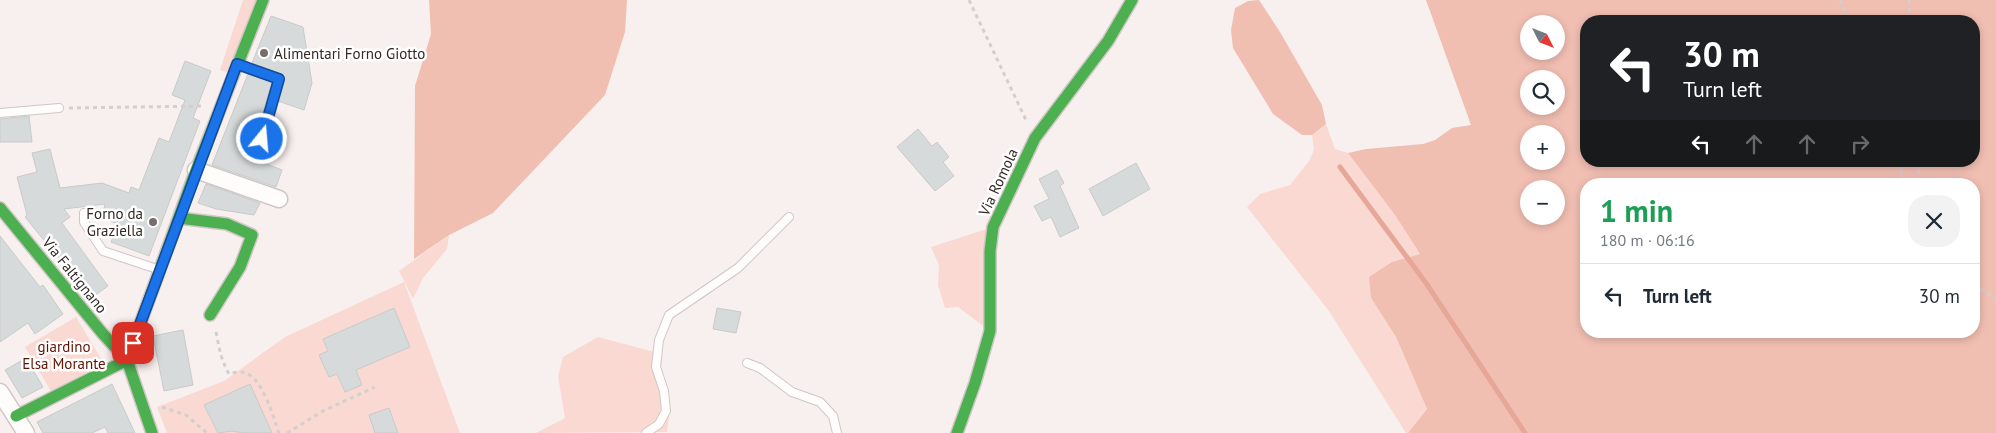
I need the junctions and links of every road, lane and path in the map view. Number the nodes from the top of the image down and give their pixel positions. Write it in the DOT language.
graph roads {
  1 [pos="262,0"];
  2 [pos="969,0"];
  3 [pos="1132,0"];
  4 [pos="1840,0"];
  5 [pos="1909,0"];
  6 [pos="1846,15"];
  7 [pos="1910,15"];
  8 [pos="237,64"];
  9 [pos="221,106"];
  10 [pos="59,108"];
  11 [pos="0,113"];
  12 [pos="1035,138"];
  13 [pos="258,150"];
  14 [pos="196,170"];
  15 [pos="279,199"];
  16 [pos="0,208"];
  17 [pos="84,213"];
  18 [pos="789,217"];
  19 [pos="179,218"];
  20 [pos="160,270"];
  21 [pos="1980,289"];
  22 [pos="1996,298"];
  23 [pos="210,315"];
  24 [pos="127,360"];
  25 [pos="747,363"];
  26 [pos="375,387"];
  27 [pos="0,392"];
  28 [pos="142,403"];
  29 [pos="16,416"];
  30 [pos="26,433"];
  31 [pos="152,433"];
  32 [pos="207,433"];
  33 [pos="280,433"];
  34 [pos="287,433"];
  35 [pos="646,433"];
  36 [pos="837,433"];
  37 [pos="957,433"];
  1 -- 8 [label="street"];
  2 -- 12 [label="path"];
  3 -- 12 [label="street, Via Romola"];
  4 -- 6 [label="path"];
  5 -- 7 [label="path"];
  8 -- 9 [label="street"];
  8 -- 13 [label="lane"];
  9 -- 10 [label="path"];
  9 -- 14 [label="street"];
  10 -- 11 [label="lane"];
  12 -- 37 [label="street, Via Romola"];
  14 -- 15 [label="street"];
  14 -- 19 [label="street"];
  16 -- 24 [label="street, Via Faltignano"];
  17 -- 20 [label="lane"];
  18 -- 35 [label="lane"];
  19 -- 20 [label="street"];
  19 -- 23 [label="street"];
  20 -- 24 [label="street"];
  21 -- 22 [label="path"];
  23 -- 33 [label="path"];
  24 -- 28 [label="street"];
  24 -- 29 [label="street"];
  25 -- 36 [label="lane"];
  26 -- 34 [label="path"];
  27 -- 29 [label="street"];
  28 -- 31 [label="street"];
  28 -- 32 [label="path"];
  29 -- 30 [label="street"];
}
